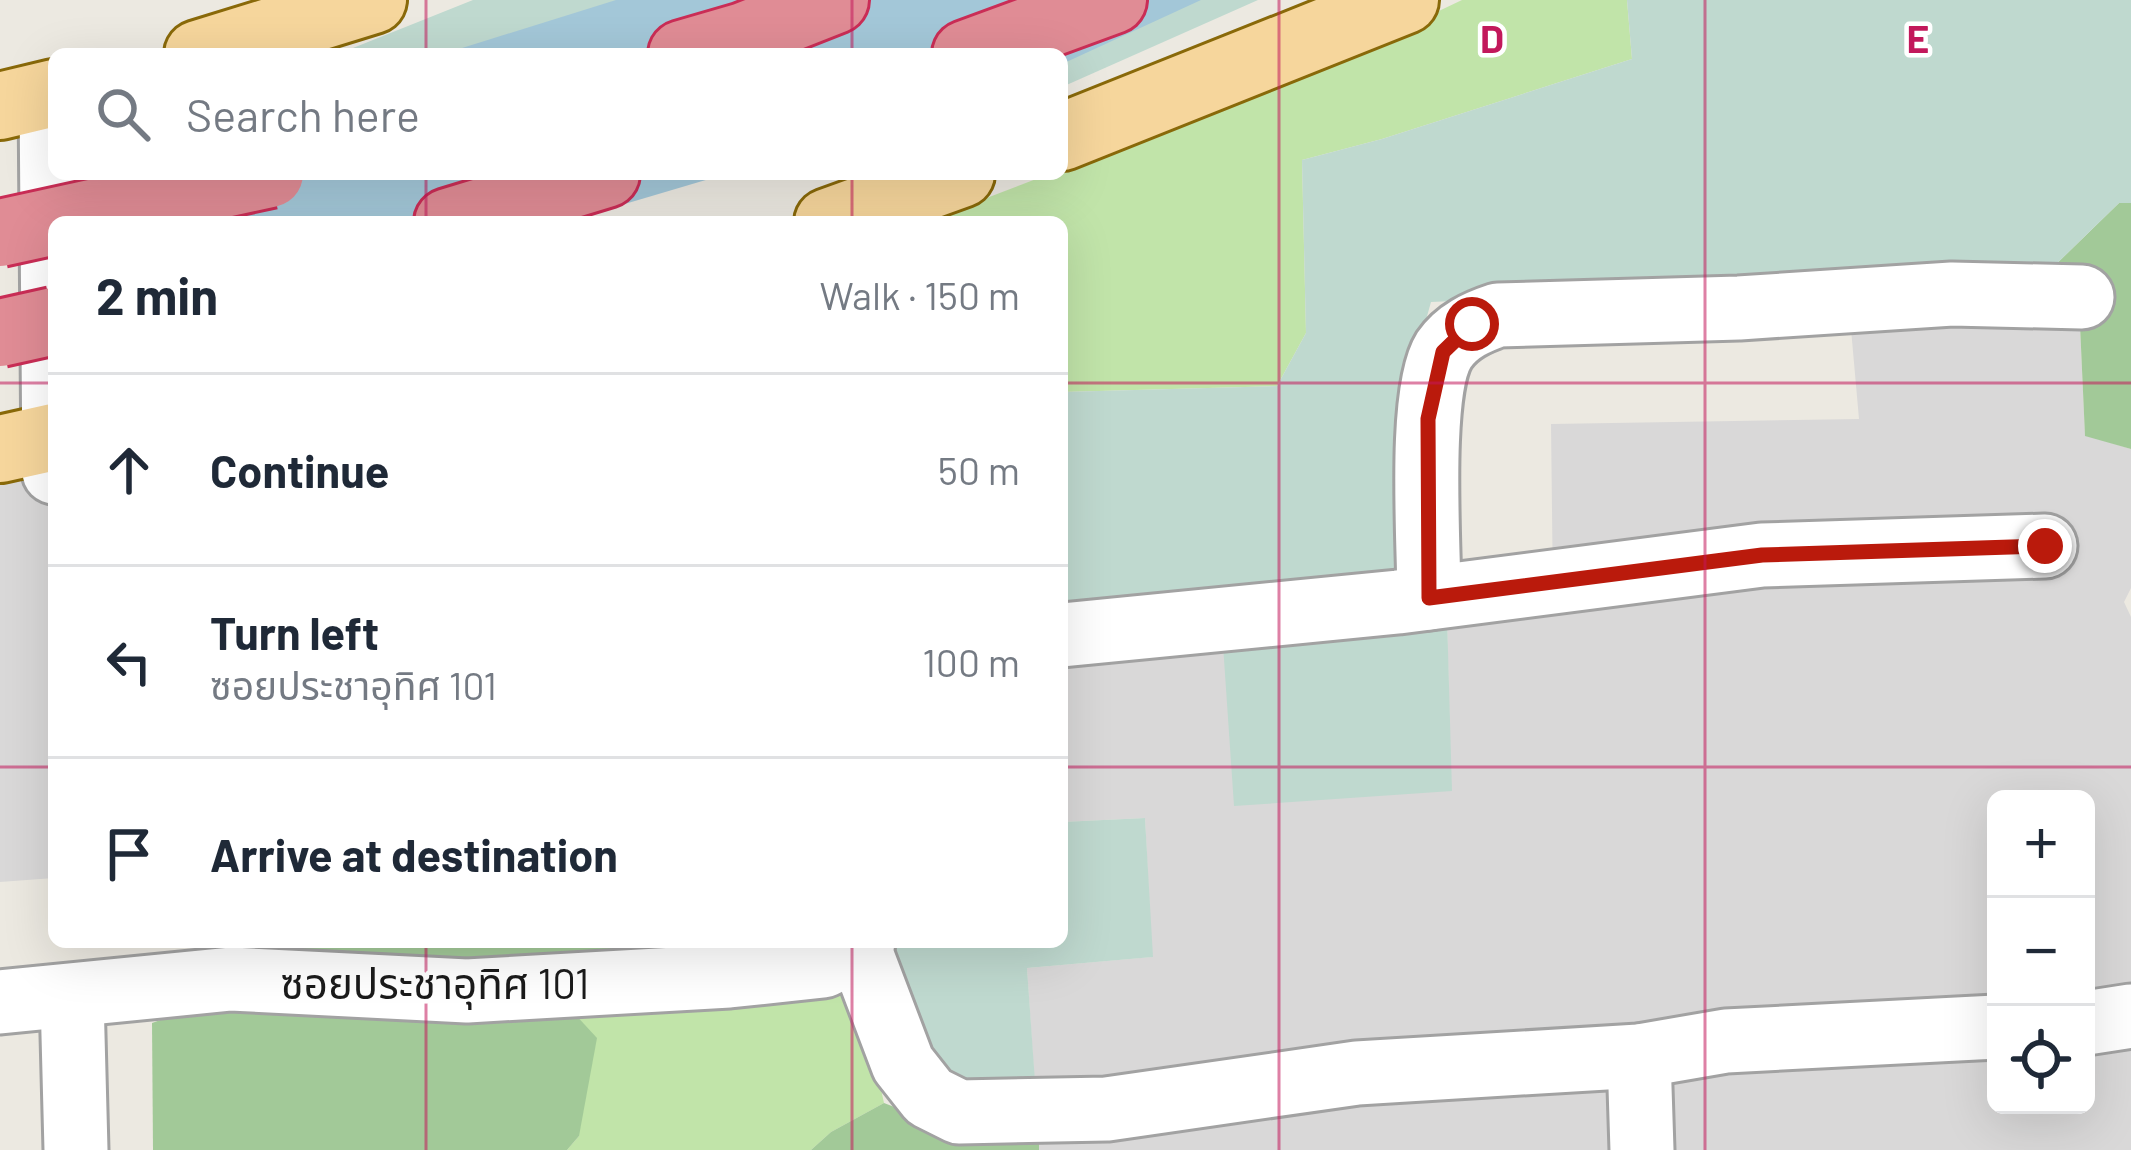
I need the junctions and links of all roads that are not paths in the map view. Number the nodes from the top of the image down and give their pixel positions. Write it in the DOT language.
graph roads {
  1 [pos="373,0"];
  2 [pos="835,0"];
  3 [pos="1113,0"];
  4 [pos="1405,0"];
  5 [pos="218,48"];
  6 [pos="703,48"];
  7 [pos="982,48"];
  8 [pos="35,98"];
  9 [pos="1068,135"];
  10 [pos="243,180"];
  11 [pos="586,180"];
  12 [pos="944,180"];
  13 [pos="78,216"];
  14 [pos="468,216"];
  15 [pos="845,216"];
  16 [pos="48,223"];
  17 [pos="0,233"];
  18 [pos="2082,297"];
  19 [pos="48,322"];
  20 [pos="0,333"];
  21 [pos="40,449"];
  22 [pos="2045,546"];
  23 [pos="1429,598"];
  24 [pos="1068,634"];
  25 [pos="856,948"];
  26 [pos="862,948"];
  27 [pos="73,997"];
  28 [pos="0,1002"];
  29 [pos="2131,1016"];
  30 [pos="2095,1021"];
  31 [pos="1987,1027"];
  32 [pos="1639,1056"];
  33 [pos="76,1150"];
  34 [pos="1642,1150"];
  1 -- 5 [label="main road"];
  2 -- 6 [label="highway"];
  3 -- 7 [label="highway"];
  4 -- 9 [label="main road"];
  8 -- 21 [label="street"];
  10 -- 13 [label="highway, bridge"];
  11 -- 14 [label="highway"];
  12 -- 15 [label="main road"];
  16 -- 17 [label="highway, bridge"];
  18 -- 23 [label="street"];
  19 -- 20 [label="highway, bridge"];
  22 -- 23 [label="street"];
  23 -- 24 [label="street"];
  25 -- 27 [label="street, ซอยประชาอุทิศ 101"];
  26 -- 32 [label="street"];
  27 -- 28 [label="street, ซอยประชาอุทิศ 101"];
  27 -- 33 [label="street"];
  29 -- 30 [label="street"];
  31 -- 32 [label="street"];
  32 -- 34 [label="street"];
}
